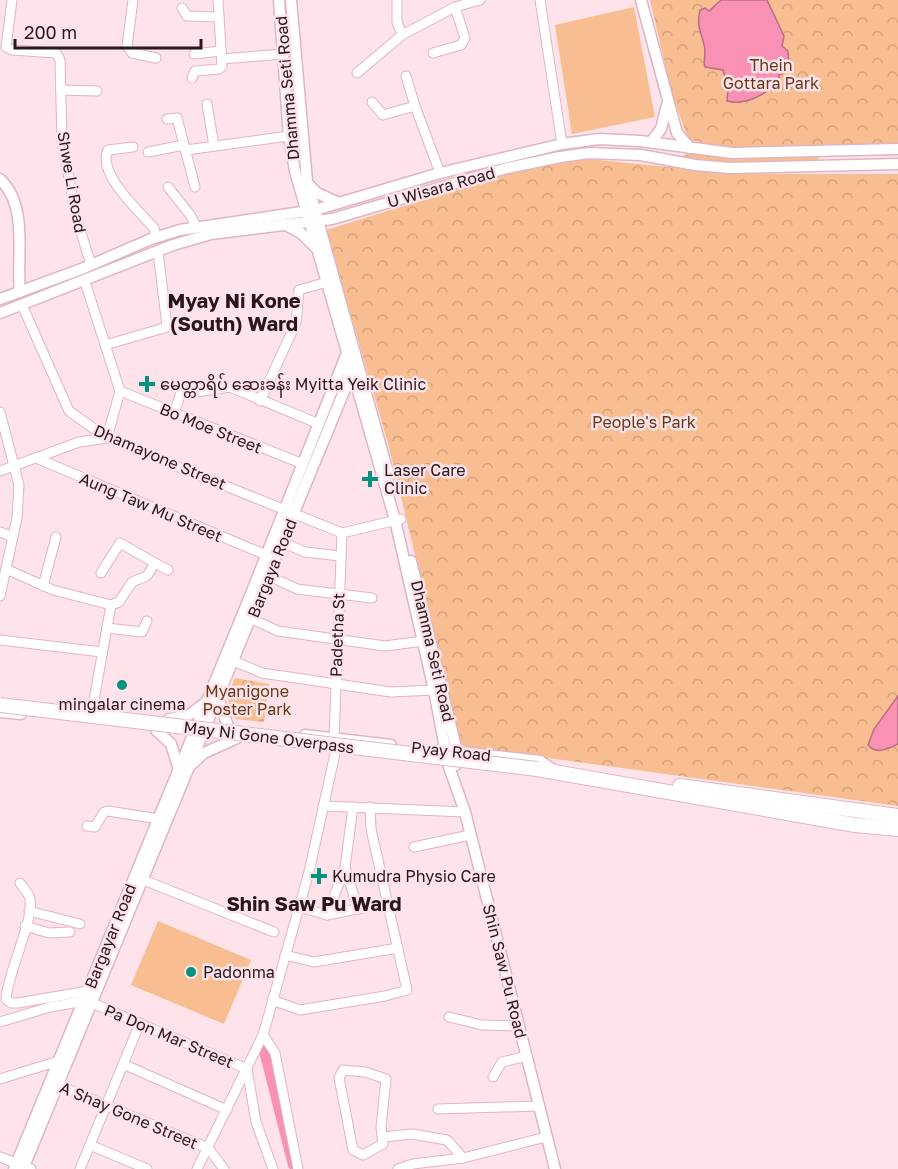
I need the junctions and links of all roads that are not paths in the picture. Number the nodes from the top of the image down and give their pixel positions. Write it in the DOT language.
graph roads {
  1 [pos="12,0"];
  2 [pos="133,0"];
  3 [pos="218,0"];
  4 [pos="279,0"];
  5 [pos="291,0"];
  6 [pos="398,0"];
  7 [pos="480,0"];
  8 [pos="540,0"];
  9 [pos="642,2"];
  10 [pos="455,7"];
  11 [pos="182,8"];
  12 [pos="219,17"];
  13 [pos="401,34"];
  14 [pos="295,53"];
  15 [pos="433,53"];
  16 [pos="194,54"];
  17 [pos="283,54"];
  18 [pos="222,55"];
  19 [pos="156,58"];
  20 [pos="357,73"];
  21 [pos="406,76"];
  22 [pos="192,78"];
  23 [pos="62,90"];
  24 [pos="97,91"];
  25 [pos="372,102"];
  26 [pos="667,102"];
  27 [pos="207,104"];
  28 [pos="415,106"];
  29 [pos="167,119"];
  30 [pos="289,136"];
  31 [pos="646,142"];
  32 [pos="562,144"];
  33 [pos="133,147"];
  34 [pos="214,147"];
  35 [pos="685,147"];
  36 [pos="185,148"];
  37 [pos="898,149"];
  38 [pos="825,151"];
  39 [pos="148,152"];
  40 [pos="640,155"];
  41 [pos="671,161"];
  42 [pos="898,164"];
  43 [pos="825,165"];
  44 [pos="440,173"];
  45 [pos="0,179"];
  46 [pos="303,183"];
  47 [pos="168,187"];
  48 [pos="195,187"];
  49 [pos="339,203"];
  50 [pos="312,215"];
  51 [pos="283,219"];
  52 [pos="332,219"];
  53 [pos="196,227"];
  54 [pos="156,237"];
  55 [pos="323,238"];
  56 [pos="318,250"];
  57 [pos="158,252"];
  58 [pos="88,267"];
  59 [pos="87,281"];
  60 [pos="327,282"];
  61 [pos="40,284"];
  62 [pos="17,293"];
  63 [pos="44,297"];
  64 [pos="0,299"];
  65 [pos="19,306"];
  66 [pos="0,313"];
  67 [pos="178,324"];
  68 [pos="167,326"];
  69 [pos="105,345"];
  70 [pos="351,353"];
  71 [pos="350,390"];
  72 [pos="120,391"];
  73 [pos="260,400"];
  74 [pos="331,409"];
  75 [pos="174,413"];
  76 [pos="1,418"];
  77 [pos="319,424"];
  78 [pos="107,438"];
  79 [pos="36,458"];
  80 [pos="303,464"];
  81 [pos="15,465"];
  82 [pos="0,471"];
  83 [pos="290,511"];
  84 [pos="398,520"];
  85 [pos="0,532"];
  86 [pos="342,533"];
  87 [pos="13,537"];
  88 [pos="56,537"];
  89 [pos="282,542"];
  90 [pos="266,555"];
  91 [pos="340,556"];
  92 [pos="155,563"];
  93 [pos="6,569"];
  94 [pos="168,570"];
  95 [pos="101,573"];
  96 [pos="269,576"];
  97 [pos="43,586"];
  98 [pos="338,595"];
  99 [pos="0,596"];
  100 [pos="372,598"];
  101 [pos="111,605"];
  102 [pos="247,618"];
  103 [pos="147,621"];
  104 [pos="107,628"];
  105 [pos="0,640"];
  106 [pos="337,640"];
  107 [pos="423,641"];
  108 [pos="102,652"];
  109 [pos="234,661"];
  110 [pos="335,682"];
  111 [pos="434,690"];
  112 [pos="218,698"];
  113 [pos="0,700"];
  114 [pos="206,703"];
  115 [pos="0,705"];
  116 [pos="92,711"];
  117 [pos="0,712"];
  118 [pos="169,719"];
  119 [pos="228,726"];
  120 [pos="200,729"];
  121 [pos="156,730"];
  122 [pos="237,738"];
  123 [pos="334,738"];
  124 [pos="336,749"];
  125 [pos="451,751"];
  126 [pos="452,768"];
  127 [pos="183,769"];
  128 [pos="553,771"];
  129 [pos="323,806"];
  130 [pos="352,807"];
  131 [pos="370,807"];
  132 [pos="465,812"];
  133 [pos="898,816"];
  134 [pos="163,819"];
  135 [pos="87,826"];
  136 [pos="898,829"];
  137 [pos="470,835"];
  138 [pos="414,847"];
  139 [pos="345,867"];
  140 [pos="137,878"];
  141 [pos="20,883"];
  142 [pos="387,903"];
  143 [pos="299,907"];
  144 [pos="358,909"];
  145 [pos="30,911"];
  146 [pos="327,915"];
  147 [pos="80,924"];
  148 [pos="25,926"];
  149 [pos="70,932"];
  150 [pos="274,932"];
  151 [pos="398,948"];
  152 [pos="285,955"];
  153 [pos="88,999"];
  154 [pos="272,1000"];
  155 [pos="449,1017"];
  156 [pos="0,1022"];
  157 [pos="140,1023"];
  158 [pos="519,1026"];
  159 [pos="263,1035"];
  160 [pos="527,1056"];
  161 [pos="64,1061"];
  162 [pos="123,1064"];
  163 [pos="247,1070"];
  164 [pos="493,1077"];
  165 [pos="0,1079"];
  166 [pos="54,1084"];
  167 [pos="107,1104"];
  168 [pos="539,1106"];
  169 [pos="438,1109"];
  170 [pos="227,1110"];
  171 [pos="383,1137"];
  172 [pos="546,1137"];
  173 [pos="90,1145"];
  174 [pos="208,1148"];
  175 [pos="0,1157"];
  176 [pos="463,1158"];
  177 [pos="22,1167"];
  178 [pos="80,1169"];
  179 [pos="147,1169"];
  180 [pos="197,1169"];
  181 [pos="224,1169"];
  182 [pos="273,1169"];
  183 [pos="298,1169"];
  184 [pos="398,1169"];
  185 [pos="555,1169"];
  1 -- 23 [label="street, Shwe Li Road"];
  2 -- 19 [label="street"];
  3 -- 12 [label="street"];
  4 -- 17 [label="main road, Dhamma Seti Road"];
  5 -- 14 [label="main road, Dhamma Seti Road"];
  6 -- 13 [label="street"];
  7 -- 10 [label="street"];
  8 -- 32 [label="street"];
  9 -- 26 [label="main road"];
  10 -- 13 [label="street"];
  10 -- 15 [label="street"];
  11 -- 12 [label="street"];
  12 -- 18 [label="street"];
  13 -- 20 [label="street"];
  14 -- 17 [label="main road"];
  14 -- 46 [label="main road, Dhamma Seti Road"];
  16 -- 18 [label="street"];
  17 -- 18 [label="street"];
  17 -- 30 [label="main road, Dhamma Seti Road"];
  18 -- 22 [label="street"];
  21 -- 28 [label="street"];
  23 -- 24 [label="street"];
  23 -- 58 [label="street, Shwe Li Road"];
  25 -- 28 [label="street"];
  26 -- 31 [label="main road"];
  26 -- 35 [label="main road"];
  27 -- 34 [label="street"];
  28 -- 44 [label="street"];
  29 -- 36 [label="street"];
  30 -- 34 [label="street"];
  30 -- 46 [label="main road, Dhamma Seti Road"];
  31 -- 32 [label="main road, U Wisara Road"];
  31 -- 35 [label="main road, U Wisara Road"];
  31 -- 40 [label="main road"];
  32 -- 44 [label="main road, U Wisara Road"];
  33 -- 54 [label="street"];
  34 -- 36 [label="street"];
  35 -- 38 [label="main road, U Wisara Road"];
  35 -- 41 [label="main road"];
  36 -- 39 [label="street"];
  36 -- 48 [label="street"];
  37 -- 38 [label="main road, U Wisara Road"];
  38 -- 43 [label="main road"];
  40 -- 41 [label="main road, U Wisara Road"];
  40 -- 52 [label="main road, U Wisara Road"];
  41 -- 43 [label="main road, U Wisara Road"];
  42 -- 43 [label="main road, U Wisara Road"];
  44 -- 49 [label="main road, U Wisara Road"];
  45 -- 62 [label="main road"];
  46 -- 49 [label="main road"];
  46 -- 50 [label="main road, Dhamma Seti Road"];
  46 -- 51 [label="main road"];
  47 -- 53 [label="street"];
  49 -- 50 [label="main road, U Wisara Road"];
  50 -- 51 [label="main road, U Wisara Road"];
  50 -- 52 [label="main road, U Wisara Road"];
  50 -- 55 [label="main road, Dhamma Seti Road"];
  50 -- 56 [label="main road, Dhamma Seti Road"];
  51 -- 53 [label="main road, U Wisara Road"];
  51 -- 56 [label="main road"];
  51 -- 57 [label="main road, U Wisara Road"];
  52 -- 55 [label="main road"];
  53 -- 54 [label="main road, U Wisara Road"];
  54 -- 58 [label="main road, U Wisara Road"];
  55 -- 70 [label="main road, Dhamma Seti Road"];
  56 -- 60 [label="main road, Dhamma Seti Road"];
  57 -- 59 [label="main road, U Wisara Road"];
  57 -- 68 [label="street"];
  58 -- 59 [label="main road"];
  58 -- 61 [label="main road, U Wisara Road"];
  59 -- 63 [label="main road, U Wisara Road"];
  59 -- 69 [label="street"];
  60 -- 70 [label="main road, Dhamma Seti Road"];
  60 -- 73 [label="street"];
  61 -- 62 [label="main road, U Wisara Road"];
  61 -- 63 [label="main road"];
  62 -- 64 [label="main road, U Wisara Road"];
  62 -- 65 [label="main road"];
  63 -- 65 [label="main road, U Wisara Road"];
  65 -- 66 [label="main road, U Wisara Road"];
  65 -- 78 [label="street, Dhamayone Street"];
  67 -- 68 [label="street"];
  68 -- 69 [label="street"];
  69 -- 72 [label="street"];
  70 -- 71 [label="main road, Bargaya Road"];
  70 -- 74 [label="main road, Bargaya Road"];
  70 -- 84 [label="main road, Dhamma Seti Road"];
  71 -- 74 [label="main road, Bargaya Road"];
  71 -- 84 [label="main road, Dhamma Seti Road"];
  72 -- 75 [label="street, Bo Moe Street"];
  72 -- 78 [label="street"];
  73 -- 75 [label="street"];
  73 -- 77 [label="street"];
  74 -- 77 [label="main road, Bargaya Road"];
  74 -- 83 [label="main road, Bargaya Road"];
  75 -- 80 [label="street, Bo Moe Street"];
  76 -- 81 [label="street"];
  77 -- 80 [label="main road, Bargaya Road"];
  78 -- 79 [label="street"];
  78 -- 83 [label="street, Dhamayone Street"];
  79 -- 81 [label="street"];
  79 -- 90 [label="street, Aung Taw Mu Street"];
  80 -- 83 [label="main road, Bargaya Road"];
  81 -- 82 [label="street"];
  81 -- 87 [label="street"];
  83 -- 86 [label="street, Dhamayone Street"];
  83 -- 89 [label="main road, Bargaya Road"];
  83 -- 90 [label="main road, Bargayar Road"];
  84 -- 86 [label="street"];
  84 -- 107 [label="main road, Dhamma Seti Road"];
  84 -- 125 [label="main road, Dhamma Seti Road"];
  85 -- 87 [label="street"];
  86 -- 91 [label="street, Padetha St"];
  87 -- 93 [label="street"];
  88 -- 97 [label="street"];
  89 -- 91 [label="street"];
  89 -- 96 [label="main road, Bargaya Road"];
  90 -- 102 [label="main road, Bargayar Road"];
  91 -- 98 [label="street, Padetha St"];
  92 -- 94 [label="street"];
  92 -- 95 [label="street"];
  92 -- 101 [label="street"];
  93 -- 97 [label="street"];
  93 -- 99 [label="street"];
  96 -- 98 [label="street"];
  96 -- 102 [label="main road, Bargaya Road"];
  97 -- 101 [label="street"];
  98 -- 100 [label="street"];
  98 -- 106 [label="street, Padetha St"];
  101 -- 104 [label="street"];
  102 -- 106 [label="street"];
  102 -- 109 [label="main road, Bargaya Road"];
  102 -- 114 [label="main road, Bargayar Road"];
  103 -- 104 [label="street"];
  104 -- 108 [label="street"];
  105 -- 108 [label="street"];
  106 -- 107 [label="street"];
  106 -- 110 [label="street, Padetha St"];
  107 -- 111 [label="main road, Dhamma Seti Road"];
  108 -- 116 [label="street"];
  109 -- 110 [label="street"];
  109 -- 112 [label="main road, Bargaya Road"];
  110 -- 111 [label="street"];
  110 -- 123 [label="street, Padetha St"];
  111 -- 125 [label="main road, Dhamma Seti Road"];
  112 -- 119 [label="main road"];
  112 -- 120 [label="main road, Bargaya Road"];
  113 -- 116 [label="main road, Pyay Road"];
  114 -- 118 [label="main road"];
  114 -- 120 [label="main road, Bargayar Road"];
  115 -- 128 [label="highway, May Ni Gone Overpass, bridge"];
  116 -- 118 [label="main road, Pyay Road"];
  117 -- 121 [label="main road, Pyay Road"];
  118 -- 120 [label="main road, Pyay Road"];
  119 -- 120 [label="main road, Pyay Road"];
  119 -- 123 [label="main road, Pyay Road"];
  120 -- 121 [label="main road, Pyay Road"];
  120 -- 122 [label="main road, Pyay Road"];
  120 -- 127 [label="main road, Bargayar Road"];
  121 -- 127 [label="main road"];
  122 -- 124 [label="main road, Pyay Road"];
  122 -- 127 [label="main road"];
  123 -- 125 [label="main road, Pyay Road"];
  124 -- 126 [label="main road, Pyay Road"];
  124 -- 129 [label="street"];
  125 -- 126 [label="main road, Dhamma Seti Road"];
  125 -- 128 [label="main road, Pyay Road"];
  126 -- 128 [label="main road, Pyay Road"];
  126 -- 132 [label="main road, Shin Saw Pu Road"];
  127 -- 134 [label="main road, Bargayar Road"];
  128 -- 133 [label="highway, Pyay Road"];
  128 -- 136 [label="highway, Pyay Road"];
  129 -- 130 [label="street"];
  129 -- 143 [label="street"];
  130 -- 131 [label="street"];
  130 -- 139 [label="street"];
  131 -- 132 [label="street"];
  131 -- 142 [label="street"];
  132 -- 137 [label="main road, Shin Saw Pu Road"];
  134 -- 135 [label="street"];
  134 -- 140 [label="main road, Bargayar Road"];
  137 -- 138 [label="street"];
  137 -- 158 [label="main road, Shin Saw Pu Road"];
  139 -- 144 [label="street"];
  139 -- 146 [label="street"];
  140 -- 150 [label="street"];
  140 -- 153 [label="main road, Bargayar Road"];
  141 -- 145 [label="street"];
  142 -- 144 [label="street"];
  142 -- 151 [label="street"];
  143 -- 146 [label="street"];
  143 -- 152 [label="street"];
  144 -- 146 [label="street"];
  145 -- 147 [label="street"];
  145 -- 148 [label="street"];
  148 -- 149 [label="street"];
  148 -- 153 [label="street"];
  151 -- 152 [label="street"];
  151 -- 154 [label="street"];
  152 -- 154 [label="street"];
  153 -- 156 [label="street"];
  153 -- 157 [label="street, Pa Don Mar Street"];
  153 -- 161 [label="main road, Bargayar Road"];
  154 -- 159 [label="street"];
  155 -- 158 [label="street"];
  157 -- 162 [label="street"];
  157 -- 163 [label="street, Pa Don Mar Street"];
  158 -- 160 [label="main road, Shin Saw Pu Road"];
  159 -- 163 [label="street"];
  159 -- 183 [label="street"];
  160 -- 164 [label="street"];
  160 -- 168 [label="main road, Shin Saw Pu Road"];
  161 -- 165 [label="street"];
  161 -- 166 [label="main road, Bargayar Road"];
  162 -- 167 [label="street"];
  162 -- 170 [label="street"];
  163 -- 170 [label="street"];
  163 -- 182 [label="street"];
  166 -- 167 [label="street, A Shay Gone Street"];
  166 -- 177 [label="main road, Bargayar Road"];
  167 -- 173 [label="street"];
  167 -- 174 [label="street, A Shay Gone Street"];
  168 -- 169 [label="street"];
  168 -- 172 [label="main road, Shin Saw Pu Road"];
  170 -- 174 [label="street"];
  171 -- 171 [label="street"];
  171 -- 176 [label="street"];
  172 -- 176 [label="street"];
  172 -- 185 [label="main road, Shin Saw Pu Road"];
  173 -- 178 [label="street"];
  173 -- 179 [label="street"];
  174 -- 180 [label="street"];
  174 -- 181 [label="street"];
  175 -- 177 [label="street"];
  176 -- 184 [label="street"];
}
